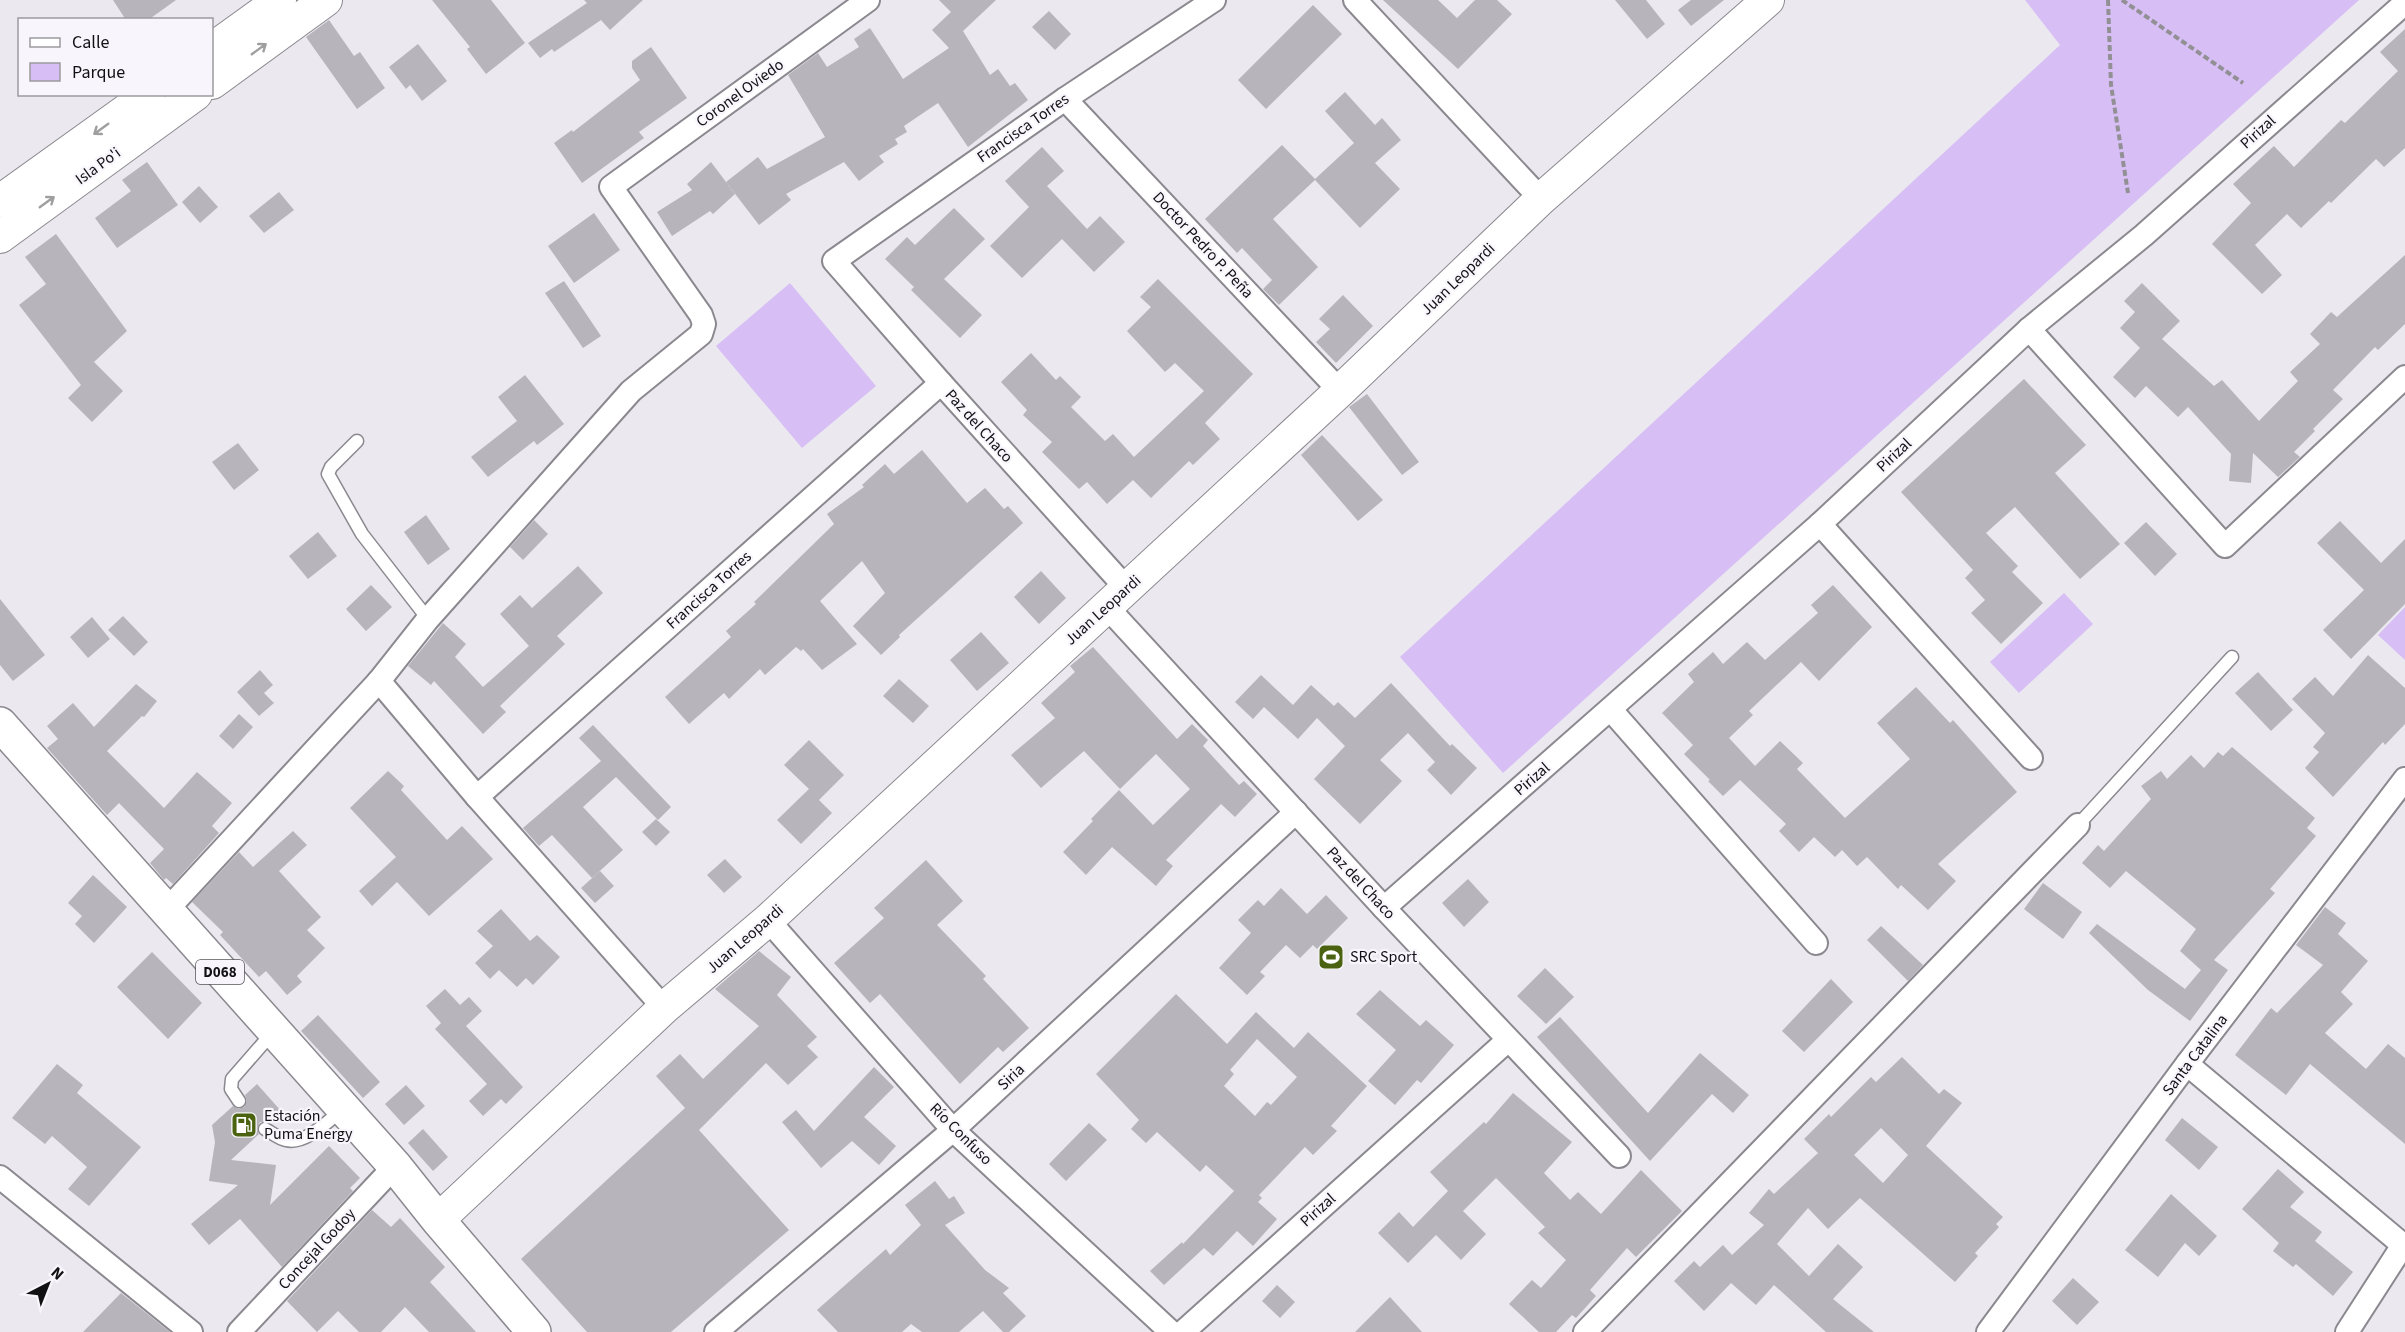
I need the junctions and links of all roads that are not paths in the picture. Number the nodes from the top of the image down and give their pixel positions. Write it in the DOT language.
graph roads {
  1 [pos="280,0"];
  2 [pos="326,0"];
  3 [pos="868,0"];
  4 [pos="1214,0"];
  5 [pos="1355,0"];
  6 [pos="1768,0"];
  7 [pos="2405,3"];
  8 [pos="213,48"];
  9 [pos="213,82"];
  10 [pos="146,96"];
  11 [pos="193,96"];
  12 [pos="1065,99"];
  13 [pos="1541,199"];
  14 [pos="0,201"];
  15 [pos="0,237"];
  16 [pos="834,261"];
  17 [pos="2029,329"];
  18 [pos="2405,377"];
  19 [pos="940,383"];
  20 [pos="1341,391"];
  21 [pos="357,441"];
  22 [pos="1820,524"];
  23 [pos="1117,598"];
  24 [pos="428,619"];
  25 [pos="2232,657"];
  26 [pos="379,681"];
  27 [pos="1611,710"];
  28 [pos="0,724"];
  29 [pos="2031,758"];
  30 [pos="2405,779"];
  31 [pos="477,797"];
  32 [pos="1296,812"];
  33 [pos="2078,825"];
  34 [pos="1384,908"];
  35 [pos="165,912"];
  36 [pos="768,920"];
  37 [pos="1816,943"];
  38 [pos="664,1008"];
  39 [pos="274,1031"];
  40 [pos="1508,1040"];
  41 [pos="2187,1064"];
  42 [pos="238,1101"];
  43 [pos="343,1109"];
  44 [pos="265,1129"];
  45 [pos="953,1130"];
  46 [pos="1619,1156"];
  47 [pos="395,1166"];
  48 [pos="0,1177"];
  49 [pos="438,1220"];
  50 [pos="2404,1245"];
  51 [pos="191,1332"];
  52 [pos="238,1332"];
  53 [pos="534,1332"];
  54 [pos="716,1332"];
  55 [pos="1171,1332"];
  56 [pos="1183,1332"];
  57 [pos="1585,1332"];
  58 [pos="1989,1332"];
  59 [pos="2347,1332"];
  1 -- 8 [label="main road"];
  9 -- 2 [label="main road, one-way"];
  3 -- 24 [label="street, Coronel Oviedo"];
  4 -- 12 [label="street, Francisca Torres"];
  5 -- 13 [label="street"];
  6 -- 13 [label="main road, Juan Leopardi"];
  7 -- 17 [label="street, Pirizal"];
  10 -- 14 [label="main road, Isla Po'i, one-way"];
  15 -- 11 [label="main road, Isla Po'i, one-way"];
  12 -- 16 [label="street, Francisca Torres"];
  12 -- 20 [label="street, Doctor Pedro P. Peña"];
  13 -- 20 [label="main road, Juan Leopardi"];
  16 -- 19 [label="street, Paz del Chaco"];
  17 -- 18 [label="street"];
  17 -- 22 [label="street, Pirizal"];
  19 -- 23 [label="street, Paz del Chaco"];
  19 -- 31 [label="street, Francisca Torres"];
  20 -- 23 [label="main road, Juan Leopardi"];
  21 -- 24 [label="lane"];
  22 -- 27 [label="street, Pirizal"];
  22 -- 29 [label="street"];
  23 -- 32 [label="street, Paz del Chaco"];
  23 -- 36 [label="main road, Juan Leopardi"];
  24 -- 26 [label="street"];
  25 -- 33 [label="lane"];
  26 -- 31 [label="street"];
  26 -- 35 [label="street"];
  27 -- 34 [label="street, Pirizal"];
  27 -- 37 [label="street"];
  28 -- 35 [label="main road, D068"];
  30 -- 41 [label="street, Santa Catalina"];
  31 -- 38 [label="street"];
  32 -- 34 [label="street, Paz del Chaco"];
  32 -- 45 [label="street, Siria"];
  33 -- 57 [label="street"];
  34 -- 40 [label="street, Paz del Chaco"];
  35 -- 39 [label="main road, D068"];
  36 -- 38 [label="main road, Juan Leopardi"];
  36 -- 45 [label="street, Río Confuso"];
  38 -- 49 [label="main road, Juan Leopardi"];
  39 -- 42 [label="lane"];
  39 -- 43 [label="main road, D068"];
  40 -- 46 [label="street, Paz del Chaco"];
  40 -- 56 [label="street, Pirizal"];
  41 -- 50 [label="street"];
  41 -- 58 [label="street, Santa Catalina"];
  43 -- 44 [label="lane"];
  43 -- 47 [label="main road, D068"];
  45 -- 54 [label="street, Siria"];
  45 -- 55 [label="street, Río Confuso"];
  47 -- 49 [label="main road, D068"];
  47 -- 52 [label="street, Concejal Godoy"];
  48 -- 51 [label="street"];
  49 -- 53 [label="main road, D068"];
  50 -- 59 [label="street"];
}
